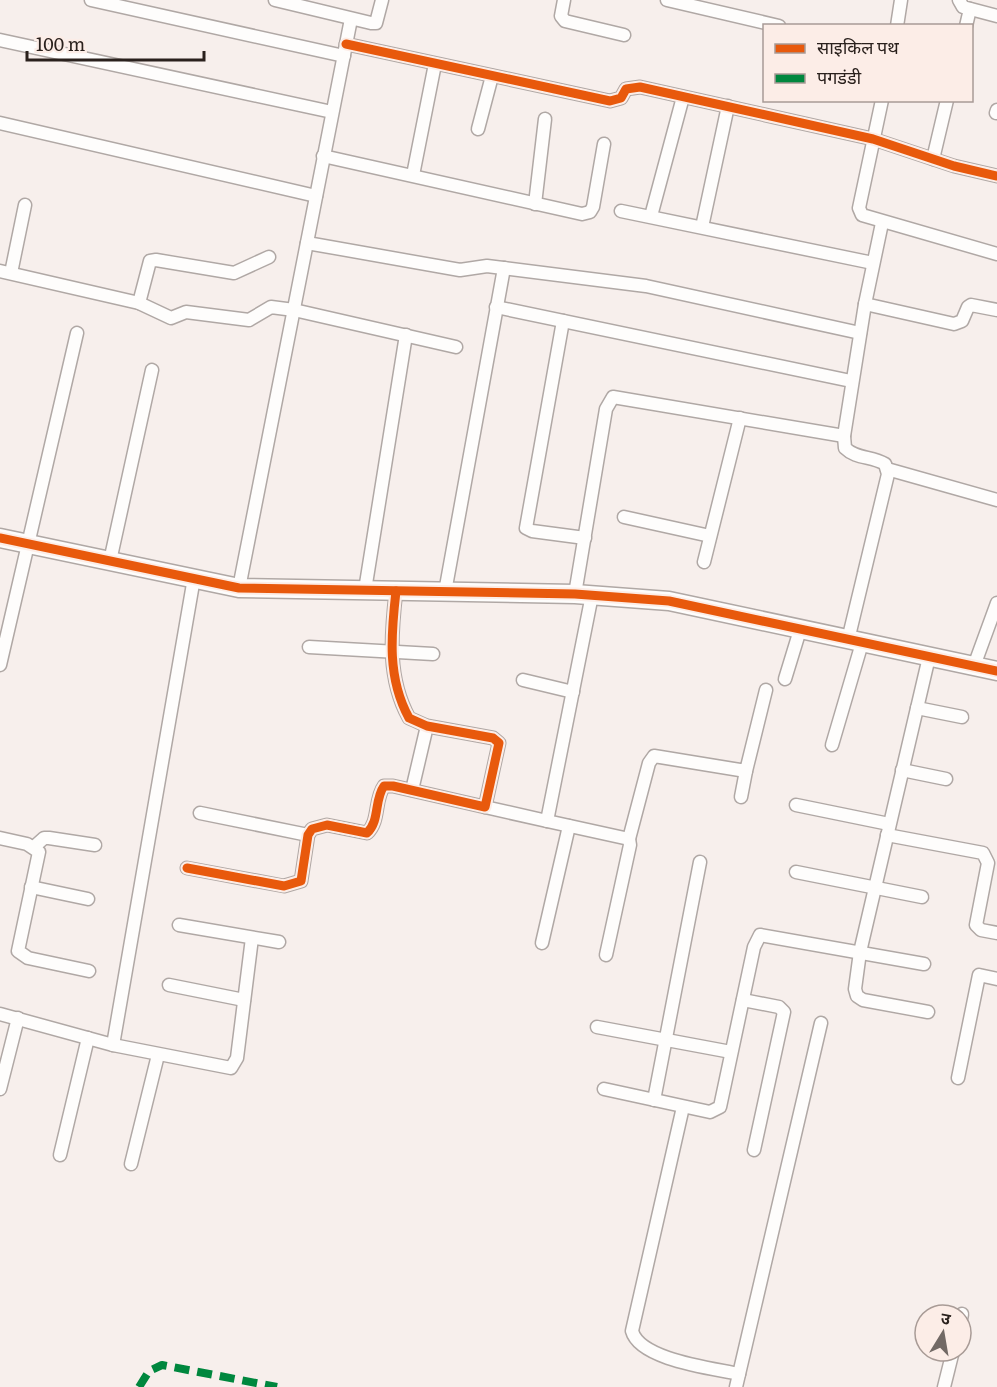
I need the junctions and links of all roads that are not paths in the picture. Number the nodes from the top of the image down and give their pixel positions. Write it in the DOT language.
graph roads {
  1 [pos="91,0"];
  2 [pos="275,0"];
  3 [pos="382,0"];
  4 [pos="564,0"];
  5 [pos="668,0"];
  6 [pos="901,0"];
  7 [pos="959,0"];
  8 [pos="301,3"];
  9 [pos="970,9"];
  10 [pos="997,16"];
  11 [pos="351,19"];
  12 [pos="770,24"];
  13 [pos="897,24"];
  14 [pos="966,24"];
  15 [pos="624,35"];
  16 [pos="0,40"];
  17 [pos="345,50"];
  18 [pos="435,64"];
  19 [pos="492,76"];
  20 [pos="683,97"];
  21 [pos="882,102"];
  22 [pos="947,102"];
  23 [pos="728,106"];
  24 [pos="332,112"];
  25 [pos="545,118"];
  26 [pos="0,123"];
  27 [pos="478,129"];
  28 [pos="873,139"];
  29 [pos="604,144"];
  30 [pos="323,156"];
  31 [pos="933,159"];
  32 [pos="413,175"];
  33 [pos="997,176"];
  34 [pos="316,196"];
  35 [pos="535,204"];
  36 [pos="25,206"];
  37 [pos="621,211"];
  38 [pos="651,216"];
  39 [pos="882,223"];
  40 [pos="702,226"];
  41 [pos="307,243"];
  42 [pos="997,254"];
  43 [pos="269,257"];
  44 [pos="873,263"];
  45 [pos="504,268"];
  46 [pos="5,272"];
  47 [pos="139,303"];
  48 [pos="864,304"];
  49 [pos="496,307"];
  50 [pos="294,310"];
  51 [pos="997,310"];
  52 [pos="563,321"];
  53 [pos="77,333"];
  54 [pos="860,333"];
  55 [pos="406,335"];
  56 [pos="456,346"];
  57 [pos="153,370"];
  58 [pos="851,381"];
  59 [pos="740,418"];
  60 [pos="844,436"];
  61 [pos="887,469"];
  62 [pos="997,500"];
  63 [pos="624,517"];
  64 [pos="710,536"];
  65 [pos="0,538"];
  66 [pos="585,538"];
  67 [pos="27,543"];
  68 [pos="110,561"];
  69 [pos="704,562"];
  70 [pos="194,578"];
  71 [pos="239,588"];
  72 [pos="365,590"];
  73 [pos="396,591"];
  74 [pos="445,592"];
  75 [pos="584,595"];
  76 [pos="997,603"];
  77 [pos="800,630"];
  78 [pos="855,641"];
  79 [pos="309,647"];
  80 [pos="390,651"];
  81 [pos="433,654"];
  82 [pos="929,657"];
  83 [pos="0,665"];
  84 [pos="974,666"];
  85 [pos="997,670"];
  86 [pos="785,679"];
  87 [pos="523,681"];
  88 [pos="766,690"];
  89 [pos="573,692"];
  90 [pos="917,708"];
  91 [pos="962,717"];
  92 [pos="427,726"];
  93 [pos="832,744"];
  94 [pos="902,770"];
  95 [pos="746,771"];
  96 [pos="946,779"];
  97 [pos="412,790"];
  98 [pos="741,797"];
  99 [pos="796,805"];
  100 [pos="484,807"];
  101 [pos="200,813"];
  102 [pos="547,821"];
  103 [pos="569,826"];
  104 [pos="888,829"];
  105 [pos="308,835"];
  106 [pos="0,838"];
  107 [pos="629,839"];
  108 [pos="94,845"];
  109 [pos="34,847"];
  110 [pos="700,862"];
  111 [pos="187,868"];
  112 [pos="796,872"];
  113 [pos="32,887"];
  114 [pos="876,887"];
  115 [pos="922,897"];
  116 [pos="88,898"];
  117 [pos="179,925"];
  118 [pos="997,933"];
  119 [pos="252,938"];
  120 [pos="279,942"];
  121 [pos="542,943"];
  122 [pos="860,952"];
  123 [pos="606,955"];
  124 [pos="924,964"];
  125 [pos="89,971"];
  126 [pos="997,979"];
  127 [pos="169,985"];
  128 [pos="244,1000"];
  129 [pos="743,1000"];
  130 [pos="928,1012"];
  131 [pos="0,1014"];
  132 [pos="18,1018"];
  133 [pos="821,1023"];
  134 [pos="597,1027"];
  135 [pos="88,1038"];
  136 [pos="666,1039"];
  137 [pos="113,1045"];
  138 [pos="731,1052"];
  139 [pos="159,1055"];
  140 [pos="958,1078"];
  141 [pos="0,1089"];
  142 [pos="604,1089"];
  143 [pos="654,1100"];
  144 [pos="682,1107"];
  145 [pos="754,1150"];
  146 [pos="60,1155"];
  147 [pos="131,1164"];
  148 [pos="950,1363"];
  149 [pos="737,1381"];
  150 [pos="944,1387"];
  1 -- 17 [label="street"];
  2 -- 8 [label="street"];
  3 -- 11 [label="street"];
  4 -- 15 [label="street"];
  5 -- 12 [label="street"];
  6 -- 13 [label="street"];
  7 -- 9 [label="street"];
  8 -- 11 [label="street"];
  9 -- 10 [label="street"];
  9 -- 14 [label="street"];
  11 -- 17 [label="street"];
  16 -- 24 [label="street"];
  17 -- 18 [label="street"];
  17 -- 24 [label="street"];
  18 -- 19 [label="street"];
  18 -- 32 [label="street"];
  19 -- 20 [label="street"];
  19 -- 27 [label="street"];
  20 -- 23 [label="street"];
  20 -- 38 [label="street"];
  21 -- 28 [label="street"];
  22 -- 31 [label="street"];
  23 -- 28 [label="street"];
  23 -- 40 [label="street"];
  24 -- 30 [label="street"];
  25 -- 35 [label="street"];
  26 -- 34 [label="street"];
  28 -- 31 [label="street"];
  28 -- 39 [label="street"];
  29 -- 35 [label="street"];
  30 -- 32 [label="street"];
  30 -- 34 [label="street"];
  31 -- 33 [label="street"];
  32 -- 35 [label="street"];
  34 -- 41 [label="street"];
  36 -- 46 [label="street"];
  37 -- 38 [label="street"];
  38 -- 40 [label="street"];
  39 -- 42 [label="street"];
  39 -- 44 [label="street"];
  40 -- 44 [label="street"];
  41 -- 45 [label="street"];
  41 -- 50 [label="street"];
  43 -- 47 [label="street"];
  44 -- 48 [label="street"];
  45 -- 49 [label="street"];
  45 -- 54 [label="street"];
  46 -- 47 [label="street"];
  47 -- 50 [label="street"];
  48 -- 51 [label="street"];
  48 -- 54 [label="street"];
  49 -- 52 [label="street"];
  49 -- 74 [label="street"];
  50 -- 55 [label="street"];
  50 -- 71 [label="street"];
  52 -- 58 [label="street"];
  52 -- 66 [label="street"];
  53 -- 67 [label="street"];
  54 -- 58 [label="street"];
  55 -- 56 [label="street"];
  55 -- 72 [label="street"];
  57 -- 68 [label="street"];
  58 -- 60 [label="street"];
  59 -- 60 [label="street"];
  59 -- 64 [label="street"];
  59 -- 66 [label="street"];
  60 -- 61 [label="street"];
  61 -- 62 [label="street"];
  61 -- 78 [label="street"];
  63 -- 64 [label="street"];
  64 -- 69 [label="street"];
  65 -- 67 [label="street"];
  66 -- 75 [label="street"];
  67 -- 68 [label="street"];
  67 -- 83 [label="street"];
  68 -- 70 [label="street"];
  70 -- 71 [label="street"];
  70 -- 137 [label="street"];
  71 -- 72 [label="street"];
  72 -- 73 [label="street"];
  73 -- 74 [label="street"];
  73 -- 80 [label="street"];
  74 -- 75 [label="street"];
  75 -- 77 [label="street"];
  75 -- 89 [label="street"];
  76 -- 84 [label="street"];
  77 -- 78 [label="street"];
  77 -- 86 [label="street"];
  78 -- 82 [label="street"];
  78 -- 93 [label="street"];
  79 -- 80 [label="street"];
  80 -- 81 [label="street"];
  80 -- 92 [label="street"];
  82 -- 84 [label="street"];
  82 -- 90 [label="street"];
  84 -- 85 [label="street"];
  87 -- 89 [label="street"];
  88 -- 95 [label="street"];
  89 -- 102 [label="street"];
  90 -- 91 [label="street"];
  90 -- 94 [label="street"];
  92 -- 97 [label="street"];
  92 -- 100 [label="street"];
  94 -- 96 [label="street"];
  94 -- 104 [label="street"];
  95 -- 98 [label="street"];
  95 -- 107 [label="street"];
  97 -- 100 [label="street"];
  97 -- 105 [label="street"];
  99 -- 104 [label="street"];
  100 -- 102 [label="street"];
  101 -- 105 [label="street"];
  102 -- 103 [label="street"];
  103 -- 107 [label="street"];
  103 -- 121 [label="street"];
  104 -- 114 [label="street"];
  104 -- 118 [label="street"];
  105 -- 111 [label="street"];
  106 -- 109 [label="street"];
  107 -- 123 [label="street"];
  108 -- 109 [label="street"];
  109 -- 113 [label="street"];
  110 -- 136 [label="street"];
  112 -- 114 [label="street"];
  113 -- 116 [label="street"];
  113 -- 125 [label="street"];
  114 -- 115 [label="street"];
  114 -- 122 [label="street"];
  117 -- 119 [label="street"];
  119 -- 120 [label="street"];
  119 -- 128 [label="street"];
  122 -- 124 [label="street"];
  122 -- 129 [label="street"];
  122 -- 130 [label="street"];
  126 -- 140 [label="street"];
  127 -- 128 [label="street"];
  128 -- 139 [label="street"];
  129 -- 138 [label="street"];
  129 -- 145 [label="street"];
  131 -- 132 [label="street"];
  132 -- 135 [label="street"];
  132 -- 141 [label="street"];
  133 -- 149 [label="street"];
  134 -- 136 [label="street"];
  135 -- 137 [label="street"];
  135 -- 146 [label="street"];
  136 -- 138 [label="street"];
  136 -- 143 [label="street"];
  137 -- 139 [label="street"];
  138 -- 144 [label="street"];
  139 -- 147 [label="street"];
  142 -- 143 [label="street"];
  143 -- 144 [label="street"];
  144 -- 149 [label="street"];
  148 -- 150 [label="street"];
}
